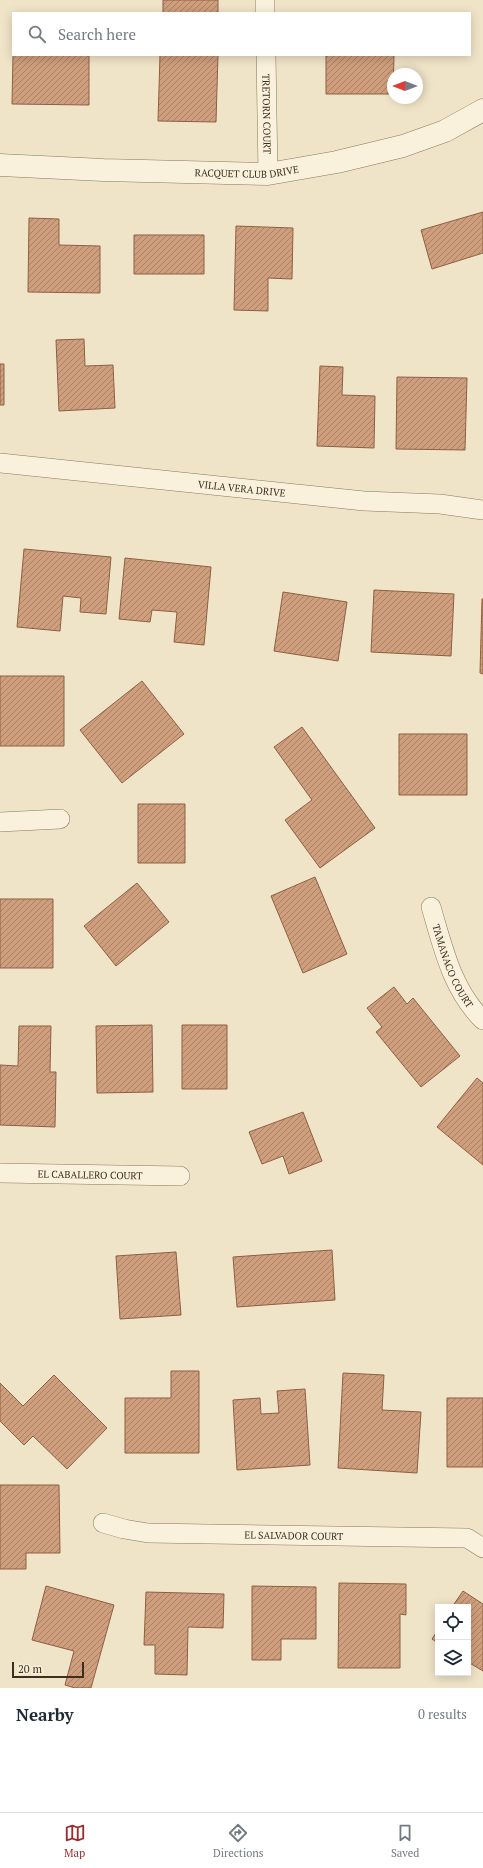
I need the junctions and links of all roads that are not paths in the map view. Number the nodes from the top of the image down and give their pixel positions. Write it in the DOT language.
graph roads {
  1 [pos="265,0"];
  2 [pos="265,12"];
  3 [pos="266,56"];
  4 [pos="483,110"];
  5 [pos="0,165"];
  6 [pos="268,174"];
  7 [pos="0,463"];
  8 [pos="483,510"];
  9 [pos="60,819"];
  10 [pos="0,822"];
  11 [pos="431,907"];
  12 [pos="483,1020"];
  13 [pos="0,1174"];
  14 [pos="180,1176"];
  15 [pos="104,1523"];
  16 [pos="483,1548"];
  1 -- 2 [label="street"];
  3 -- 6 [label="street, TRETORN COURT"];
  4 -- 6 [label="street, RACQUET CLUB DRIVE"];
  5 -- 6 [label="street, RACQUET CLUB DRIVE"];
  7 -- 8 [label="street, VILLA VERA DRIVE"];
  9 -- 10 [label="street"];
  11 -- 12 [label="street, TAMANACO COURT"];
  13 -- 14 [label="street, EL CABALLERO COURT"];
  15 -- 16 [label="street, EL SALVADOR COURT"];
}
